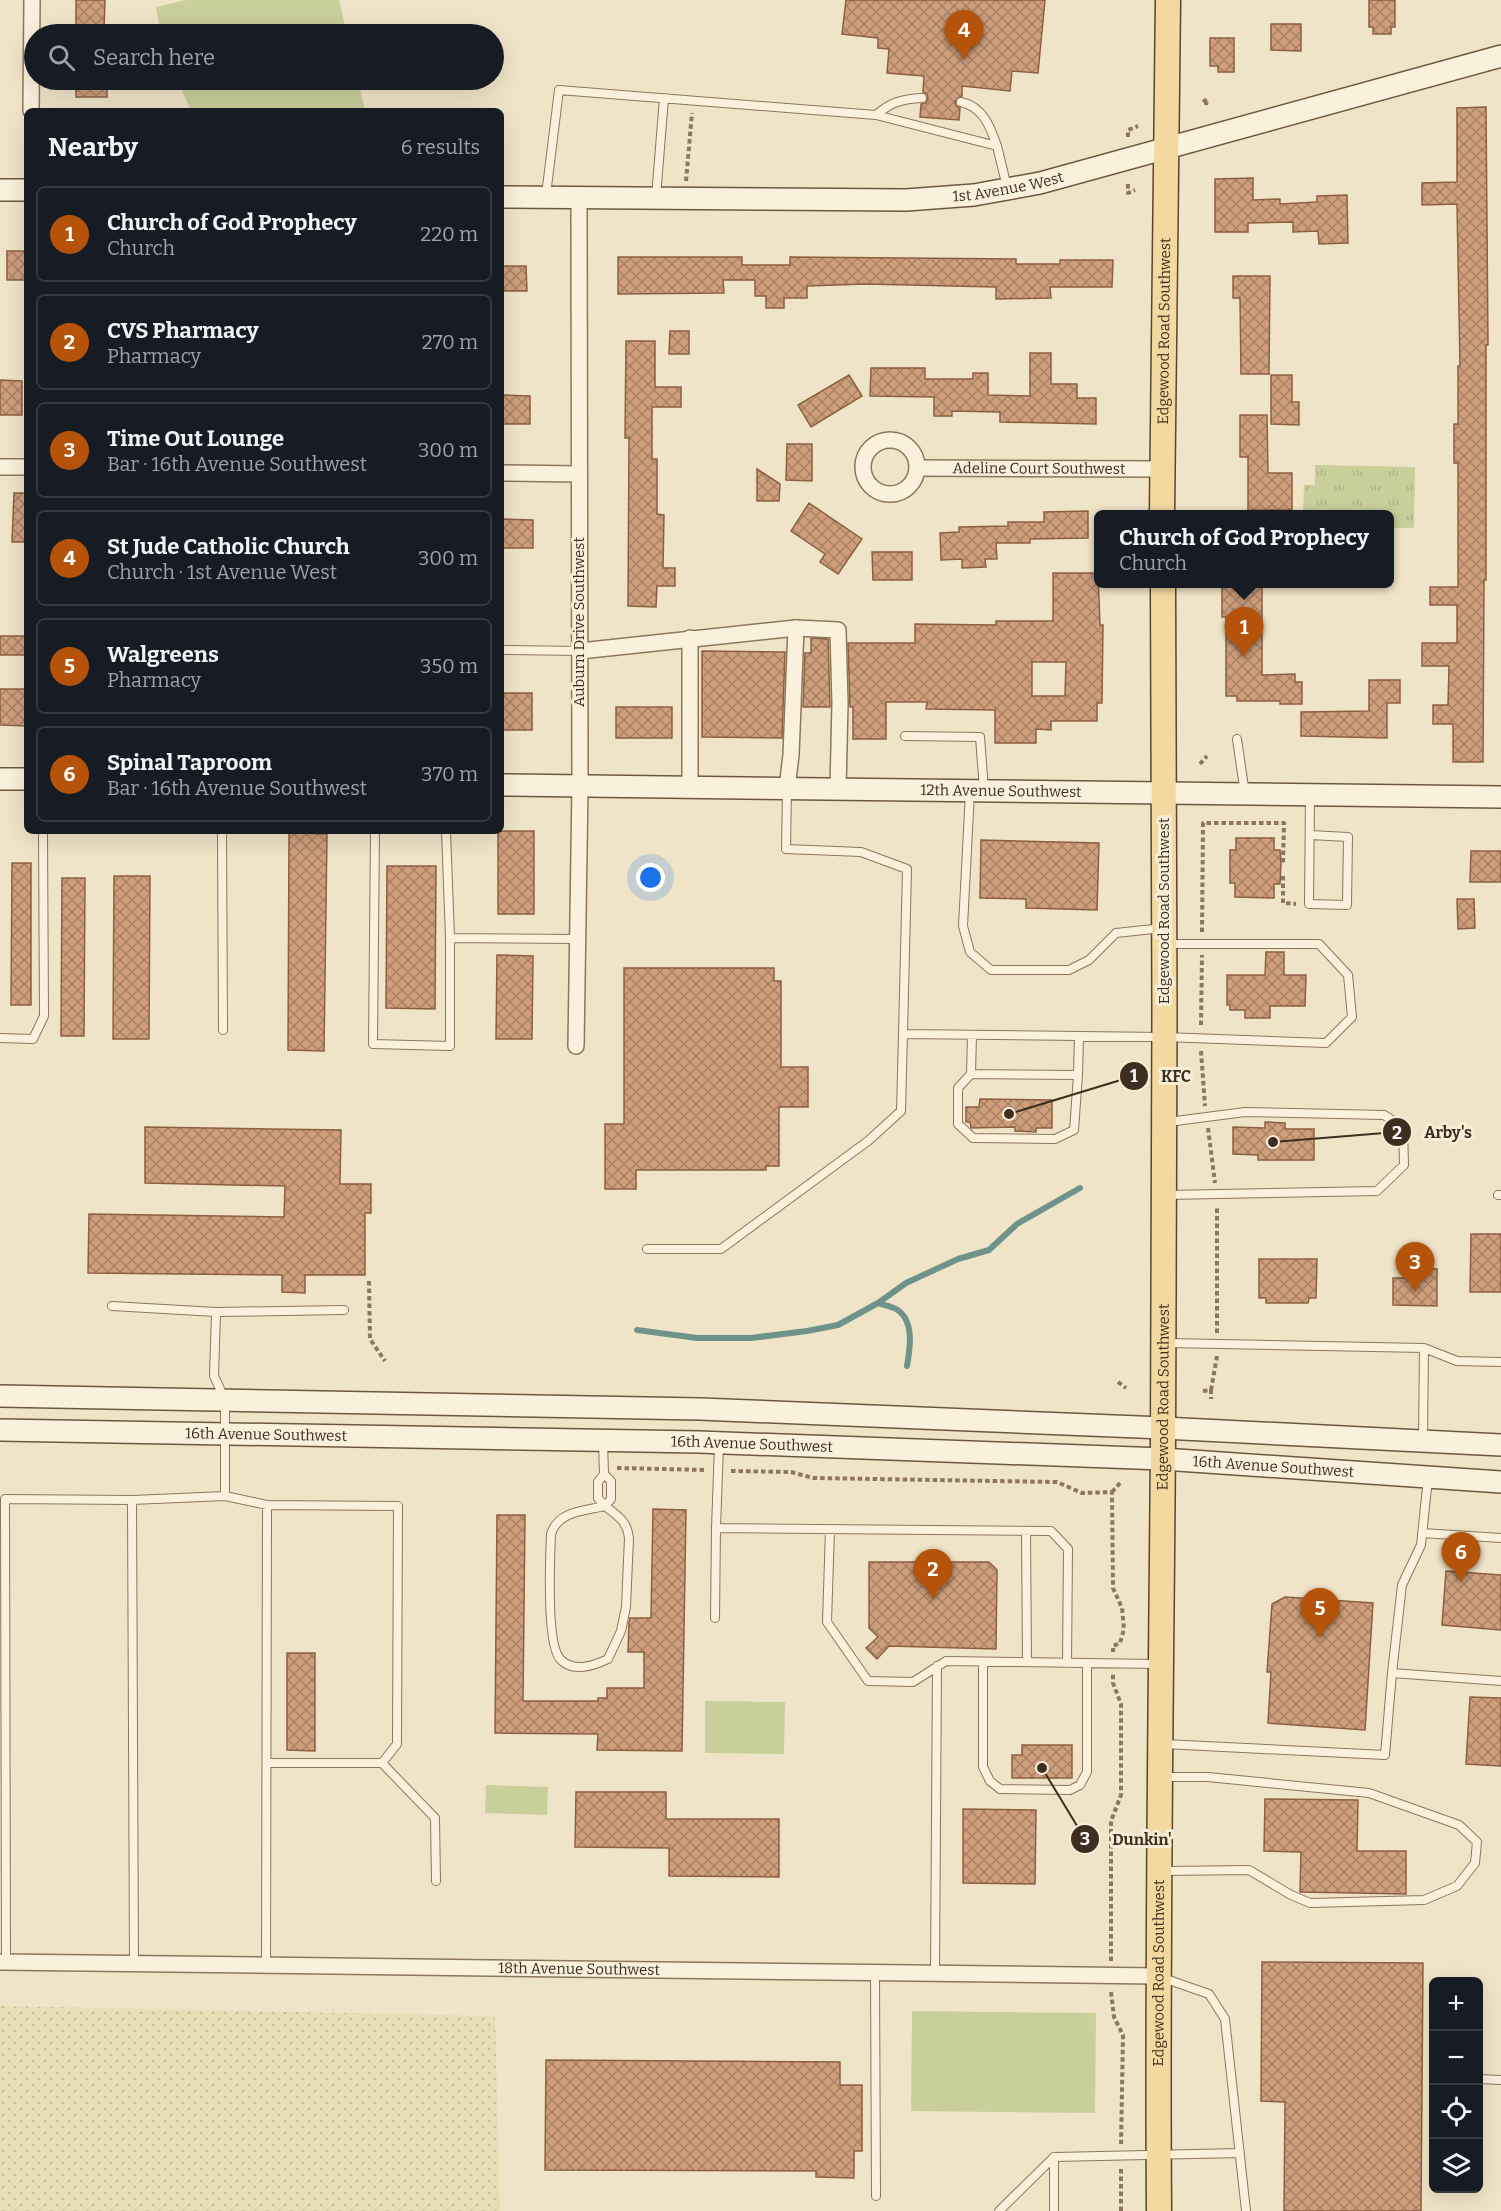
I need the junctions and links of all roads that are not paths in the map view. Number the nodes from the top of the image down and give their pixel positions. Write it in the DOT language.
graph roads {
  1 [pos="32,0"];
  2 [pos="1168,0"];
  3 [pos="32,24"];
  4 [pos="1501,56"];
  5 [pos="31,90"];
  6 [pos="664,98"];
  7 [pos="922,98"];
  8 [pos="961,102"];
  9 [pos="31,108"];
  10 [pos="876,115"];
  11 [pos="997,146"];
  12 [pos="1167,147"];
  13 [pos="1008,188"];
  14 [pos="0,190"];
  15 [pos="24,190"];
  16 [pos="504,196"];
  17 [pos="546,197"];
  18 [pos="579,197"];
  19 [pos="656,198"];
  20 [pos="0,467"];
  21 [pos="24,467"];
  22 [pos="917,468"];
  23 [pos="1162,469"];
  24 [pos="504,473"];
  25 [pos="579,474"];
  26 [pos="1162,510"];
  27 [pos="1162,588"];
  28 [pos="796,628"];
  29 [pos="690,638"];
  30 [pos="504,650"];
  31 [pos="579,651"];
  32 [pos="905,736"];
  33 [pos="1236,739"];
  34 [pos="0,779"];
  35 [pos="24,779"];
  36 [pos="504,785"];
  37 [pos="579,786"];
  38 [pos="690,788"];
  39 [pos="787,788"];
  40 [pos="838,789"];
  41 [pos="977,791"];
  42 [pos="1165,793"];
  43 [pos="1245,794"];
  44 [pos="1311,795"];
  45 [pos="1501,797"];
  46 [pos="43,834"];
  47 [pos="222,834"];
  48 [pos="375,834"];
  49 [pos="446,834"];
  50 [pos="1310,835"];
  51 [pos="1164,936"];
  52 [pos="450,938"];
  53 [pos="578,939"];
  54 [pos="223,1030"];
  55 [pos="903,1034"];
  56 [pos="972,1035"];
  57 [pos="1079,1036"];
  58 [pos="1164,1037"];
  59 [pos="0,1038"];
  60 [pos="576,1046"];
  61 [pos="971,1074"];
  62 [pos="1078,1076"];
  63 [pos="1164,1123"];
  64 [pos="1164,1195"];
  65 [pos="647,1249"];
  66 [pos="112,1306"];
  67 [pos="344,1310"];
  68 [pos="216,1312"];
  69 [pos="1163,1343"];
  70 [pos="1424,1348"];
  71 [pos="1501,1362"];
  72 [pos="0,1396"];
  73 [pos="225,1400"];
  74 [pos="1163,1428"];
  75 [pos="0,1430"];
  76 [pos="225,1434"];
  77 [pos="603,1440"];
  78 [pos="1423,1440"];
  79 [pos="719,1443"];
  80 [pos="1501,1445"];
  81 [pos="1163,1460"];
  82 [pos="604,1471"];
  83 [pos="1428,1477"];
  84 [pos="1501,1482"];
  85 [pos="225,1496"];
  86 [pos="132,1500"];
  87 [pos="267,1505"];
  88 [pos="605,1506"];
  89 [pos="716,1528"];
  90 [pos="830,1530"];
  91 [pos="1026,1531"];
  92 [pos="1422,1533"];
  93 [pos="1501,1538"];
  94 [pos="715,1618"];
  95 [pos="983,1662"];
  96 [pos="1027,1662"];
  97 [pos="1067,1663"];
  98 [pos="1087,1663"];
  99 [pos="1161,1664"];
  100 [pos="937,1666"];
  101 [pos="1392,1673"];
  102 [pos="1501,1681"];
  103 [pos="1160,1744"];
  104 [pos="267,1763"];
  105 [pos="382,1763"];
  106 [pos="1160,1777"];
  107 [pos="1159,1871"];
  108 [pos="436,1881"];
  109 [pos="3,1962"];
  110 [pos="134,1964"];
  111 [pos="266,1965"];
  112 [pos="875,1973"];
  113 [pos="935,1973"];
  114 [pos="1158,1976"];
  115 [pos="1483,2079"];
  116 [pos="1501,2080"];
  117 [pos="1240,2153"];
  118 [pos="1158,2155"];
  119 [pos="1054,2157"];
  120 [pos="876,2196"];
  121 [pos="999,2211"];
  122 [pos="1054,2211"];
  123 [pos="1159,2211"];
  124 [pos="1246,2211"];
  1 -- 3 [label="street"];
  2 -- 12 [label="main road, Edgewood Road Southwest"];
  4 -- 12 [label="main road, 1st Avenue West"];
  5 -- 9 [label="street"];
  6 -- 10 [label="lane"];
  6 -- 17 [label="lane"];
  6 -- 19 [label="lane"];
  7 -- 10 [label="lane"];
  8 -- 11 [label="lane"];
  10 -- 11 [label="lane"];
  11 -- 13 [label="lane"];
  12 -- 13 [label="main road, 1st Avenue West"];
  12 -- 23 [label="main road, Edgewood Road Southwest"];
  13 -- 19 [label="main road, 1st Avenue West"];
  14 -- 15 [label="main road"];
  16 -- 17 [label="main road, 1st Avenue West"];
  17 -- 18 [label="main road, 1st Avenue West"];
  18 -- 19 [label="main road, 1st Avenue West"];
  18 -- 25 [label="street, Auburn Drive Southwest"];
  20 -- 21 [label="street"];
  22 -- 23 [label="street, Adeline Court Southwest"];
  23 -- 26 [label="main road, Edgewood Road Southwest"];
  24 -- 25 [label="street"];
  25 -- 31 [label="street, Auburn Drive Southwest"];
  27 -- 42 [label="main road, Edgewood Road Southwest"];
  28 -- 29 [label="street"];
  28 -- 39 [label="street"];
  28 -- 40 [label="street"];
  29 -- 31 [label="street"];
  29 -- 38 [label="street"];
  30 -- 31 [label="lane"];
  31 -- 37 [label="street, Auburn Drive Southwest"];
  32 -- 41 [label="lane"];
  33 -- 43 [label="lane"];
  34 -- 35 [label="main road"];
  36 -- 37 [label="main road, 12th Avenue Southwest"];
  37 -- 38 [label="main road, 12th Avenue Southwest"];
  37 -- 53 [label="street, Auburn Drive Southwest"];
  38 -- 39 [label="main road, 12th Avenue Southwest"];
  39 -- 40 [label="main road, 12th Avenue Southwest"];
  39 -- 55 [label="lane"];
  40 -- 41 [label="main road, 12th Avenue Southwest"];
  41 -- 42 [label="main road, 12th Avenue Southwest"];
  41 -- 51 [label="lane"];
  42 -- 43 [label="main road, 12th Avenue Southwest"];
  42 -- 51 [label="main road, Edgewood Road Southwest"];
  43 -- 44 [label="main road, 12th Avenue Southwest"];
  44 -- 45 [label="main road, 12th Avenue Southwest"];
  44 -- 50 [label="lane"];
  46 -- 59 [label="lane"];
  47 -- 54 [label="lane"];
  48 -- 52 [label="lane"];
  49 -- 52 [label="lane"];
  50 -- 50 [label="lane"];
  51 -- 58 [label="main road, Edgewood Road Southwest"];
  51 -- 58 [label="lane"];
  52 -- 53 [label="lane"];
  53 -- 60 [label="street, Auburn Drive Southwest"];
  55 -- 56 [label="lane"];
  55 -- 65 [label="lane"];
  56 -- 57 [label="lane"];
  56 -- 61 [label="lane"];
  57 -- 58 [label="lane"];
  57 -- 62 [label="lane"];
  58 -- 63 [label="main road, Edgewood Road Southwest"];
  61 -- 62 [label="lane"];
  61 -- 62 [label="lane"];
  63 -- 64 [label="main road, Edgewood Road Southwest"];
  63 -- 64 [label="lane"];
  64 -- 69 [label="main road, Edgewood Road Southwest"];
  66 -- 68 [label="lane"];
  67 -- 68 [label="lane"];
  68 -- 73 [label="lane"];
  69 -- 70 [label="lane"];
  69 -- 74 [label="main road, Edgewood Road Southwest"];
  70 -- 71 [label="lane"];
  70 -- 78 [label="lane"];
  72 -- 73 [label="main road"];
  73 -- 74 [label="main road"];
  73 -- 76 [label="lane"];
  74 -- 78 [label="main road"];
  74 -- 81 [label="main road, Edgewood Road Southwest"];
  75 -- 76 [label="main road, 16th Avenue Southwest"];
  76 -- 77 [label="main road, 16th Avenue Southwest"];
  76 -- 85 [label="lane"];
  77 -- 79 [label="main road, 16th Avenue Southwest"];
  77 -- 82 [label="lane"];
  78 -- 80 [label="main road"];
  79 -- 81 [label="main road, 16th Avenue Southwest"];
  79 -- 89 [label="lane"];
  81 -- 83 [label="main road, 16th Avenue Southwest"];
  81 -- 99 [label="main road, Edgewood Road Southwest"];
  82 -- 88 [label="lane"];
  82 -- 88 [label="lane"];
  83 -- 84 [label="main road, 16th Avenue Southwest"];
  83 -- 92 [label="lane"];
  85 -- 86 [label="lane"];
  85 -- 87 [label="lane"];
  86 -- 109 [label="lane"];
  86 -- 110 [label="lane"];
  87 -- 104 [label="lane"];
  87 -- 105 [label="lane"];
  88 -- 88 [label="lane"];
  89 -- 90 [label="lane"];
  89 -- 94 [label="lane"];
  90 -- 91 [label="lane"];
  90 -- 100 [label="lane"];
  91 -- 96 [label="lane"];
  91 -- 97 [label="lane"];
  92 -- 93 [label="lane"];
  92 -- 101 [label="lane"];
  95 -- 96 [label="lane"];
  95 -- 98 [label="lane"];
  95 -- 100 [label="lane"];
  96 -- 97 [label="lane"];
  97 -- 98 [label="lane"];
  98 -- 99 [label="lane"];
  99 -- 103 [label="main road, Edgewood Road Southwest"];
  100 -- 113 [label="lane"];
  101 -- 102 [label="lane"];
  101 -- 103 [label="lane"];
  103 -- 106 [label="main road, Edgewood Road Southwest"];
  104 -- 105 [label="lane"];
  104 -- 111 [label="lane"];
  105 -- 108 [label="lane"];
  106 -- 107 [label="main road, Edgewood Road Southwest"];
  106 -- 107 [label="lane"];
  107 -- 114 [label="main road, Edgewood Road Southwest"];
  109 -- 110 [label="street, 18th Avenue Southwest"];
  110 -- 111 [label="street, 18th Avenue Southwest"];
  111 -- 112 [label="street, 18th Avenue Southwest"];
  112 -- 113 [label="street, 18th Avenue Southwest"];
  112 -- 120 [label="lane"];
  113 -- 114 [label="street, 18th Avenue Southwest"];
  114 -- 117 [label="lane"];
  114 -- 118 [label="main road, Edgewood Road Southwest"];
  115 -- 116 [label="lane"];
  117 -- 118 [label="lane"];
  117 -- 124 [label="lane"];
  118 -- 119 [label="lane"];
  118 -- 123 [label="main road, Edgewood Road Southwest"];
  119 -- 121 [label="lane"];
  119 -- 122 [label="lane"];
}
